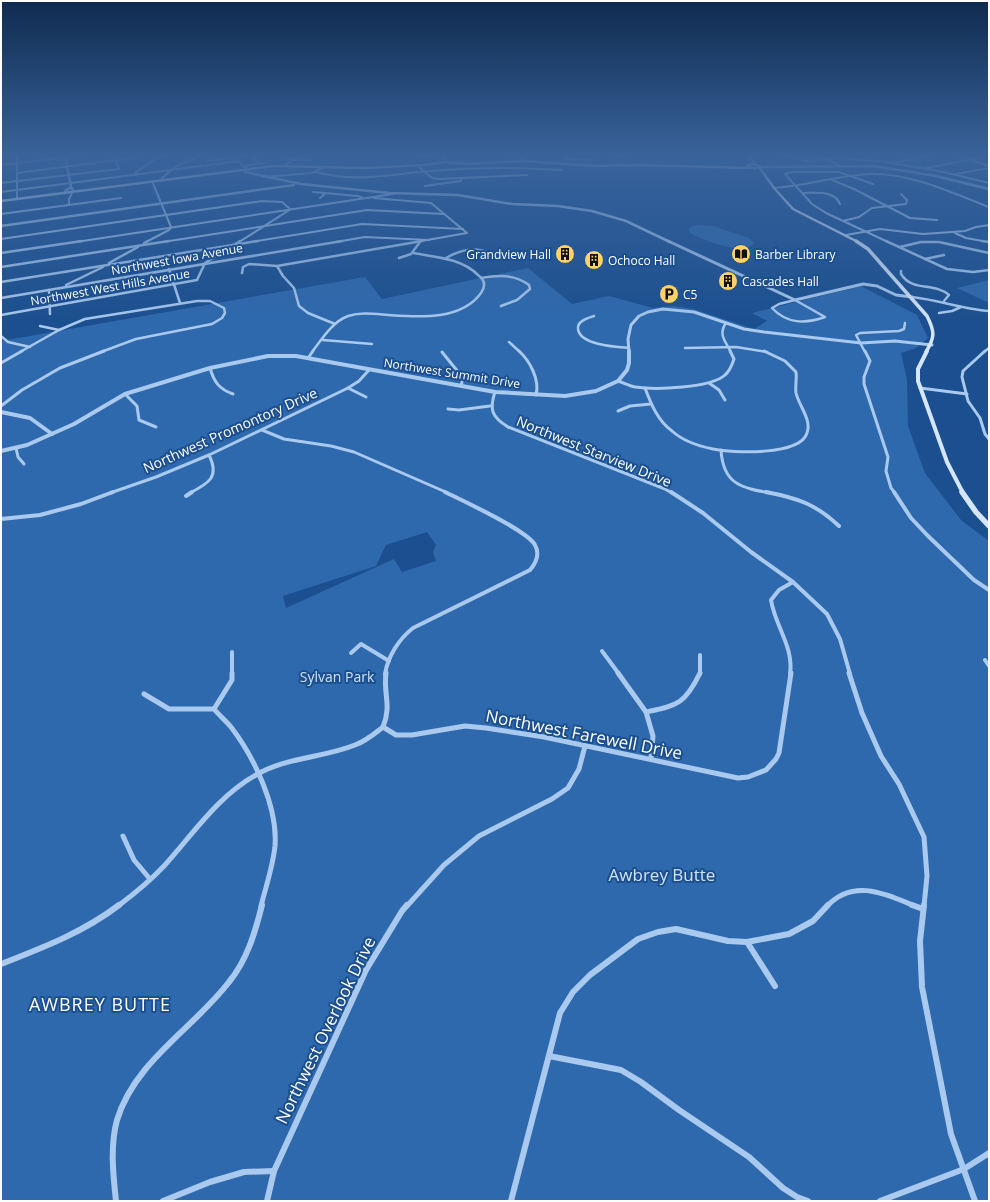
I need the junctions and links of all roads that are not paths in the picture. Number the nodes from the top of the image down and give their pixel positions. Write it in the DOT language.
graph roads {
  1 [pos="23,211"];
  2 [pos="110,211"];
  3 [pos="165,211"];
  4 [pos="194,211"];
  5 [pos="277,211"];
  6 [pos="288,211"];
  7 [pos="360,211"];
  8 [pos="388,211"];
  9 [pos="440,211"];
  10 [pos="591,211"];
  11 [pos="796,211"];
  12 [pos="824,211"];
  13 [pos="868,211"];
  14 [pos="894,211"];
  15 [pos="1,214"];
  16 [pos="444,214"];
  17 [pos="166,215"];
  18 [pos="937,220"];
  19 [pos="843,221"];
  20 [pos="989,225"];
  21 [pos="1,226"];
  22 [pos="266,226"];
  23 [pos="171,227"];
  24 [pos="463,229"];
  25 [pos="865,231"];
  26 [pos="953,232"];
  27 [pos="846,235"];
  28 [pos="1,239"];
  29 [pos="428,240"];
  30 [pos="420,242"];
  31 [pos="989,242"];
  32 [pos="238,244"];
  33 [pos="141,245"];
  34 [pos="900,247"];
  35 [pos="1,252"];
  36 [pos="413,253"];
  37 [pos="989,254"];
  38 [pos="944,255"];
  39 [pos="490,256"];
  40 [pos="399,258"];
  41 [pos="446,258"];
  42 [pos="924,259"];
  43 [pos="205,263"];
  44 [pos="107,265"];
  45 [pos="277,266"];
  46 [pos="1,267"];
  47 [pos="169,269"];
  48 [pos="989,270"];
  49 [pos="901,271"];
  50 [pos="242,273"];
  51 [pos="481,278"];
  52 [pos="1,282"];
  53 [pos="174,285"];
  54 [pos="63,287"];
  55 [pos="48,290"];
  56 [pos="910,297"];
  57 [pos="1,298"];
  58 [pos="796,300"];
  59 [pos="944,301"];
  60 [pos="180,303"];
  61 [pos="501,306"];
  62 [pos="49,307"];
  63 [pos="961,307"];
  64 [pos="989,311"];
  65 [pos="939,313"];
  66 [pos="50,314"];
  67 [pos="1,315"];
  68 [pos="594,316"];
  69 [pos="726,323"];
  70 [pos="335,324"];
  71 [pos="905,324"];
  72 [pos="40,326"];
  73 [pos="59,330"];
  74 [pos="1,336"];
  75 [pos="323,340"];
  76 [pos="509,342"];
  77 [pos="861,343"];
  78 [pos="372,344"];
  79 [pos="932,345"];
  80 [pos="30,347"];
  81 [pos="729,347"];
  82 [pos="629,348"];
  83 [pos="685,348"];
  84 [pos="989,348"];
  85 [pos="442,352"];
  86 [pos="308,358"];
  87 [pos="1,363"];
  88 [pos="210,368"];
  89 [pos="369,370"];
  90 [pos="618,381"];
  91 [pos="709,383"];
  92 [pos="461,386"];
  93 [pos="348,388"];
  94 [pos="646,388"];
  95 [pos="920,388"];
  96 [pos="495,392"];
  97 [pos="125,394"];
  98 [pos="233,394"];
  99 [pos="967,394"];
  100 [pos="536,395"];
  101 [pos="366,397"];
  102 [pos="726,400"];
  103 [pos="652,404"];
  104 [pos="1,406"];
  105 [pos="490,406"];
  106 [pos="448,409"];
  107 [pos="618,411"];
  108 [pos="1,412"];
  109 [pos="156,427"];
  110 [pos="262,430"];
  111 [pos="52,434"];
  112 [pos="989,439"];
  113 [pos="16,448"];
  114 [pos="721,450"];
  115 [pos="1,451"];
  116 [pos="209,455"];
  117 [pos="24,464"];
  118 [pos="186,496"];
  119 [pos="1,519"];
  120 [pos="839,526"];
  121 [pos="989,526"];
  122 [pos="793,582"];
  123 [pos="989,590"];
  124 [pos="602,651"];
  125 [pos="232,652"];
  126 [pos="351,653"];
  127 [pos="700,655"];
  128 [pos="985,660"];
  129 [pos="389,661"];
  130 [pos="989,666"];
  131 [pos="144,694"];
  132 [pos="214,709"];
  133 [pos="646,712"];
  134 [pos="383,727"];
  135 [pos="585,746"];
  136 [pos="651,759"];
  137 [pos="258,773"];
  138 [pos="123,836"];
  139 [pos="150,879"];
  140 [pos="923,909"];
  141 [pos="747,942"];
  142 [pos="1,964"];
  143 [pos="775,986"];
  144 [pos="549,1056"];
  145 [pos="989,1153"];
  146 [pos="964,1169"];
  147 [pos="274,1171"];
  148 [pos="116,1201"];
  149 [pos="163,1201"];
  150 [pos="267,1201"];
  151 [pos="511,1201"];
  152 [pos="808,1201"];
  153 [pos="880,1201"];
  154 [pos="976,1201"];
  1 -- 15 [label="street"];
  2 -- 21 [label="street"];
  3 -- 17 [label="street"];
  4 -- 17 [label="street"];
  5 -- 23 [label="street"];
  6 -- 22 [label="street, Northwest West Hills Avenue"];
  7 -- 22 [label="street"];
  8 -- 16 [label="street"];
  9 -- 16 [label="street"];
  10 -- 58 [label="street"];
  11 -- 27 [label="main road"];
  12 -- 19 [label="street"];
  13 -- 19 [label="street"];
  14 -- 18 [label="street"];
  16 -- 24 [label="street"];
  17 -- 23 [label="street"];
  17 -- 28 [label="street"];
  19 -- 25 [label="street"];
  20 -- 26 [label="street"];
  22 -- 32 [label="street, Northwest West Hills Avenue"];
  22 -- 33 [label="street"];
  23 -- 33 [label="street"];
  23 -- 35 [label="street"];
  24 -- 29 [label="street"];
  24 -- 32 [label="street"];
  25 -- 26 [label="street"];
  25 -- 27 [label="street"];
  25 -- 34 [label="street"];
  26 -- 31 [label="street"];
  27 -- 56 [label="main road"];
  29 -- 30 [label="street"];
  29 -- 43 [label="street, Northwest Iowa Avenue"];
  30 -- 36 [label="street"];
  30 -- 45 [label="street"];
  32 -- 43 [label="street, Northwest West Hills Avenue"];
  32 -- 44 [label="street"];
  33 -- 44 [label="street"];
  33 -- 46 [label="street"];
  34 -- 37 [label="street"];
  34 -- 42 [label="street"];
  36 -- 40 [label="street"];
  36 -- 41 [label="street"];
  38 -- 42 [label="street"];
  39 -- 41 [label="street"];
  41 -- 51 [label="street"];
  42 -- 48 [label="street"];
  43 -- 47 [label="street, Northwest Iowa Avenue"];
  43 -- 53 [label="street, Northwest West Hills Avenue"];
  44 -- 52 [label="street"];
  44 -- 54 [label="street"];
  45 -- 50 [label="street"];
  45 -- 70 [label="street"];
  47 -- 53 [label="street"];
  47 -- 54 [label="street, Northwest Iowa Avenue"];
  49 -- 59 [label="street"];
  51 -- 61 [label="street"];
  51 -- 70 [label="street"];
  53 -- 60 [label="street"];
  53 -- 62 [label="street, Northwest West Hills Avenue"];
  54 -- 55 [label="street, Northwest Iowa Avenue"];
  55 -- 57 [label="street, Northwest Iowa Avenue"];
  55 -- 62 [label="street"];
  56 -- 58 [label="street"];
  56 -- 59 [label="street"];
  56 -- 79 [label="main road"];
  58 -- 58 [label="street"];
  59 -- 63 [label="street"];
  60 -- 73 [label="street"];
  60 -- 104 [label="street"];
  62 -- 66 [label="street"];
  62 -- 67 [label="street, Northwest West Hills Avenue"];
  63 -- 64 [label="street"];
  63 -- 65 [label="street"];
  68 -- 82 [label="street"];
  69 -- 77 [label="street"];
  69 -- 81 [label="street"];
  69 -- 82 [label="street"];
  70 -- 75 [label="street"];
  71 -- 77 [label="street"];
  72 -- 73 [label="street"];
  73 -- 80 [label="street"];
  74 -- 80 [label="street"];
  75 -- 78 [label="street"];
  75 -- 86 [label="street"];
  76 -- 100 [label="street"];
  77 -- 79 [label="street"];
  77 -- 123 [label="street"];
  79 -- 95 [label="main road"];
  80 -- 87 [label="street"];
  81 -- 83 [label="street"];
  81 -- 91 [label="street"];
  81 -- 114 [label="street"];
  82 -- 90 [label="street"];
  84 -- 99 [label="street"];
  85 -- 92 [label="street"];
  86 -- 88 [label="street, Northwest Summit Drive"];
  86 -- 89 [label="street, Northwest Summit Drive"];
  88 -- 97 [label="street, Northwest Summit Drive"];
  88 -- 98 [label="street"];
  89 -- 92 [label="street, Northwest Summit Drive"];
  89 -- 93 [label="street, Northwest Promontory Drive"];
  90 -- 94 [label="street"];
  90 -- 100 [label="street, Northwest Summit Drive"];
  91 -- 94 [label="street"];
  91 -- 102 [label="street"];
  92 -- 96 [label="street, Northwest Summit Drive"];
  93 -- 101 [label="street"];
  93 -- 110 [label="street, Northwest Promontory Drive"];
  94 -- 103 [label="street"];
  95 -- 99 [label="street"];
  95 -- 121 [label="main road"];
  96 -- 100 [label="street, Northwest Summit Drive"];
  96 -- 105 [label="street"];
  97 -- 109 [label="street"];
  97 -- 111 [label="street, Northwest Summit Drive"];
  99 -- 112 [label="street"];
  103 -- 107 [label="street"];
  103 -- 114 [label="street"];
  105 -- 106 [label="street"];
  105 -- 122 [label="street, Northwest Starview Drive"];
  108 -- 111 [label="street"];
  110 -- 116 [label="street, Northwest Promontory Drive"];
  110 -- 129 [label="street"];
  111 -- 113 [label="street, Northwest Summit Drive"];
  113 -- 115 [label="street, Northwest Summit Drive"];
  113 -- 117 [label="street"];
  114 -- 120 [label="street"];
  116 -- 118 [label="street"];
  116 -- 119 [label="street, Northwest Promontory Drive"];
  122 -- 136 [label="street, Northwest Farewell Drive"];
  122 -- 140 [label="street, Northwest Starview Drive"];
  124 -- 133 [label="street"];
  125 -- 132 [label="street"];
  126 -- 129 [label="street"];
  127 -- 133 [label="street"];
  128 -- 130 [label="street"];
  129 -- 134 [label="street"];
  131 -- 132 [label="street"];
  132 -- 137 [label="street"];
  133 -- 136 [label="street"];
  134 -- 135 [label="street, Northwest Farewell Drive"];
  134 -- 137 [label="street"];
  135 -- 136 [label="street, Northwest Farewell Drive"];
  135 -- 147 [label="street, Northwest Overlook Drive"];
  137 -- 139 [label="street"];
  137 -- 148 [label="street"];
  138 -- 139 [label="street"];
  139 -- 142 [label="street"];
  140 -- 141 [label="street"];
  140 -- 146 [label="street, Northwest Starview Drive"];
  141 -- 143 [label="street"];
  141 -- 144 [label="street"];
  144 -- 151 [label="street"];
  144 -- 152 [label="street"];
  145 -- 146 [label="street"];
  146 -- 153 [label="street"];
  146 -- 154 [label="street, Northwest Starview Drive"];
  147 -- 149 [label="street"];
  147 -- 150 [label="street, Northwest Overlook Drive"];
}
